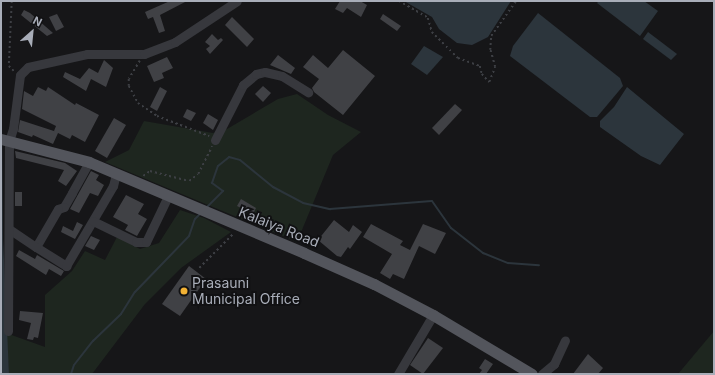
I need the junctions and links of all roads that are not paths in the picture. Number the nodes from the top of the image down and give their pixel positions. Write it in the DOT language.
graph roads {
  1 [pos="237,1"];
  2 [pos="308,92"];
  3 [pos="5,140"];
  4 [pos="215,140"];
  5 [pos="89,162"];
  6 [pos="116,174"];
  7 [pos="168,196"];
  8 [pos="93,221"];
  9 [pos="9,229"];
  10 [pos="36,247"];
  11 [pos="433,315"];
  12 [pos="8,331"];
  13 [pos="565,340"];
  14 [pos="398,374"];
  15 [pos="532,374"];
  16 [pos="542,374"];
  1 -- 3 [label="street"];
  2 -- 4 [label="street"];
  3 -- 5 [label="main road, Kalaiya Road"];
  3 -- 9 [label="street"];
  5 -- 6 [label="main road, Kalaiya Road"];
  5 -- 10 [label="street"];
  6 -- 7 [label="main road, Kalaiya Road"];
  6 -- 8 [label="street"];
  7 -- 8 [label="street"];
  7 -- 11 [label="main road, Kalaiya Road"];
  8 -- 10 [label="street"];
  9 -- 10 [label="street"];
  9 -- 12 [label="street"];
  11 -- 14 [label="street"];
  11 -- 15 [label="main road, Kalaiya Road"];
  13 -- 16 [label="street"];
}
